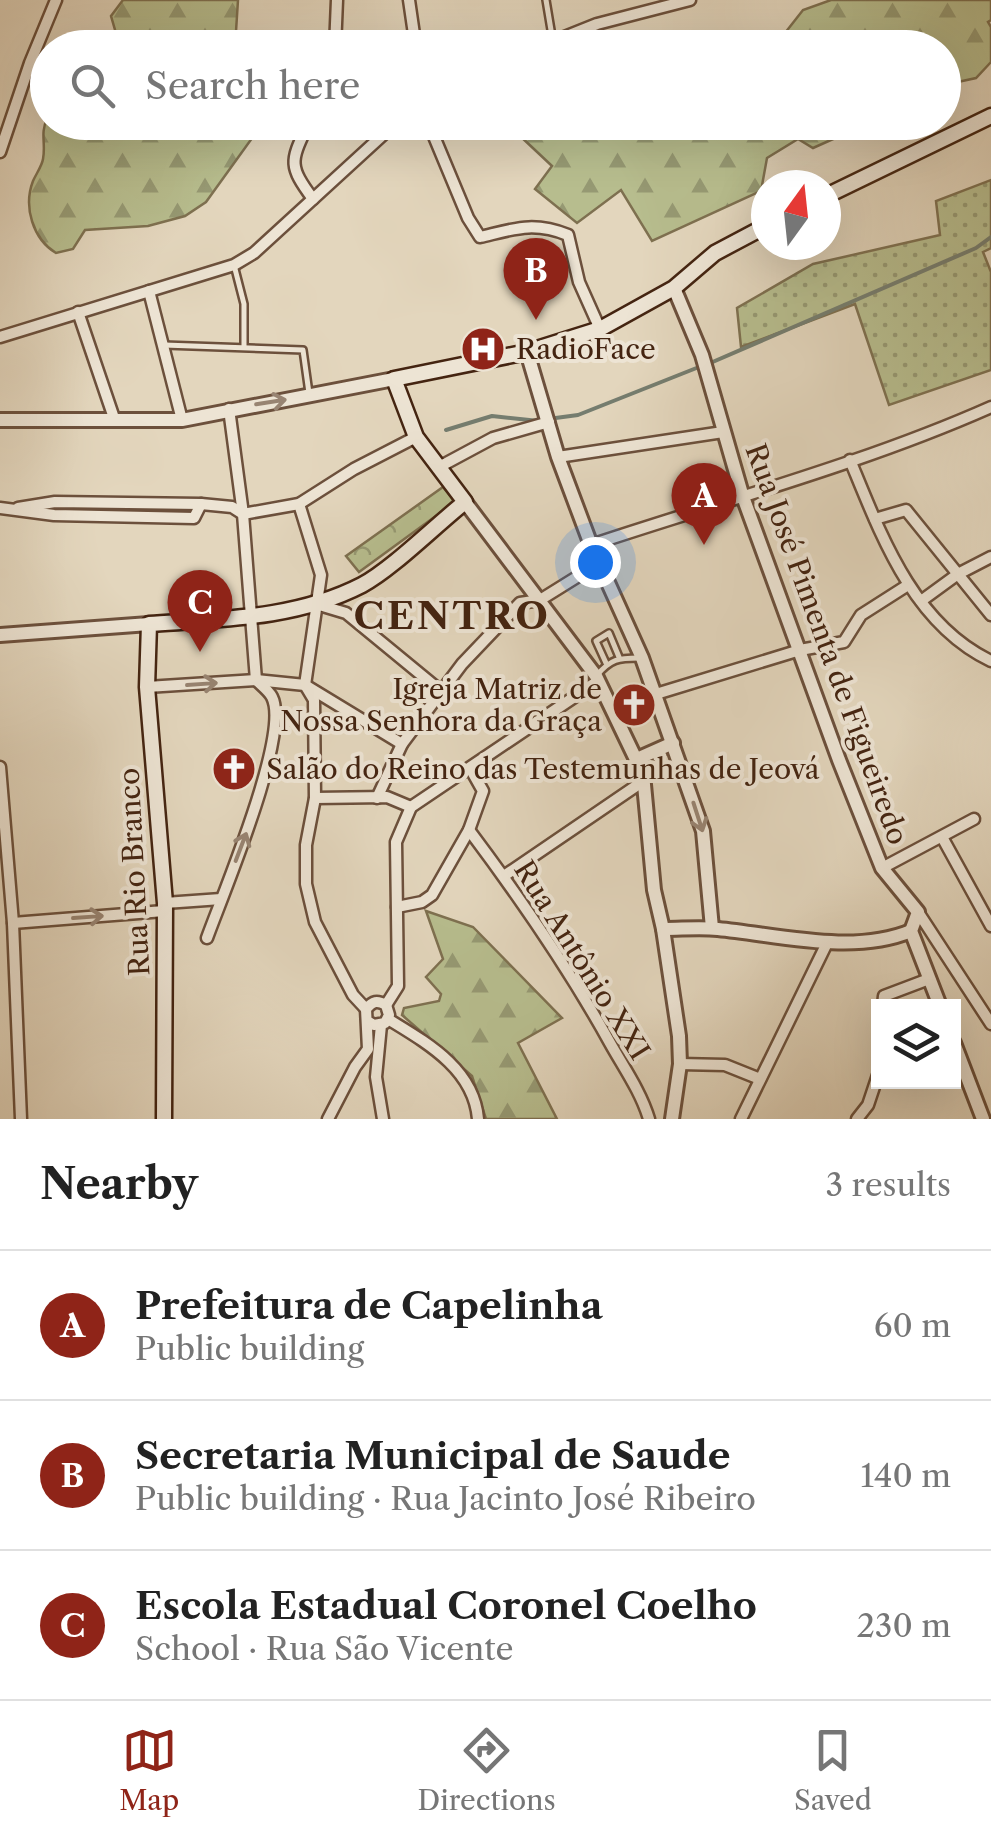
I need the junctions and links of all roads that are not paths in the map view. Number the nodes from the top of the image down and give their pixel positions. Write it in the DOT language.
graph roads {
  1 [pos="56,0"];
  2 [pos="337,0"];
  3 [pos="410,0"];
  4 [pos="546,0"];
  5 [pos="690,0"];
  6 [pos="653,5"];
  7 [pos="44,30"];
  8 [pos="336,30"];
  9 [pos="414,30"];
  10 [pos="550,30"];
  11 [pos="581,30"];
  12 [pos="30,63"];
  13 [pos="991,116"];
  14 [pos="961,131"];
  15 [pos="301,140"];
  16 [pos="377,140"];
  17 [pos="436,140"];
  18 [pos="942,140"];
  19 [pos="1,146"];
  20 [pos="841,189"];
  21 [pos="313,199"];
  22 [pos="751,234"];
  23 [pos="234,265"];
  24 [pos="674,288"];
  25 [pos="149,290"];
  26 [pos="78,312"];
  27 [pos="600,329"];
  28 [pos="0,337"];
  29 [pos="162,345"];
  30 [pos="244,346"];
  31 [pos="528,352"];
  32 [pos="394,379"];
  33 [pos="309,396"];
  34 [pos="991,406"];
  35 [pos="229,409"];
  36 [pos="547,418"];
  37 [pos="0,420"];
  38 [pos="182,420"];
  39 [pos="115,422"];
  40 [pos="723,432"];
  41 [pos="416,438"];
  42 [pos="558,457"];
  43 [pos="850,460"];
  44 [pos="439,467"];
  45 [pos="742,494"];
  46 [pos="465,502"];
  47 [pos="134,503"];
  48 [pos="201,504"];
  49 [pos="299,504"];
  50 [pos="0,508"];
  51 [pos="18,508"];
  52 [pos="243,514"];
  53 [pos="134,518"];
  54 [pos="875,519"];
  55 [pos="591,545"];
  56 [pos="991,556"];
  57 [pos="601,562"];
  58 [pos="958,574"];
  59 [pos="908,586"];
  60 [pos="540,600"];
  61 [pos="921,601"];
  62 [pos="316,604"];
  63 [pos="991,615"];
  64 [pos="251,617"];
  65 [pos="149,624"];
  66 [pos="0,635"];
  67 [pos="800,650"];
  68 [pos="619,658"];
  69 [pos="642,658"];
  70 [pos="991,661"];
  71 [pos="606,663"];
  72 [pos="597,678"];
  73 [pos="256,680"];
  74 [pos="305,686"];
  75 [pos="147,687"];
  76 [pos="442,692"];
  77 [pos="656,694"];
  78 [pos="673,743"];
  79 [pos="402,744"];
  80 [pos="637,759"];
  81 [pos="0,767"];
  82 [pos="470,768"];
  83 [pos="642,782"];
  84 [pos="315,798"];
  85 [pos="377,798"];
  86 [pos="411,808"];
  87 [pos="974,819"];
  88 [pos="469,830"];
  89 [pos="942,837"];
  90 [pos="882,868"];
  91 [pos="504,876"];
  92 [pos="221,900"];
  93 [pos="165,907"];
  94 [pos="398,907"];
  95 [pos="918,912"];
  96 [pos="12,923"];
  97 [pos="991,926"];
  98 [pos="712,928"];
  99 [pos="664,929"];
  100 [pos="911,931"];
  101 [pos="207,938"];
  102 [pos="828,941"];
  103 [pos="929,979"];
  104 [pos="884,999"];
  105 [pos="937,999"];
  106 [pos="386,1005"];
  107 [pos="366,1009"];
  108 [pos="379,1022"];
  109 [pos="991,1024"];
  110 [pos="961,1061"];
  111 [pos="680,1064"];
  112 [pos="760,1079"];
  113 [pos="873,1089"];
  114 [pos="21,1119"];
  115 [pos="164,1119"];
  116 [pos="328,1119"];
  117 [pos="382,1119"];
  118 [pos="478,1119"];
  119 [pos="649,1119"];
  120 [pos="672,1119"];
  121 [pos="741,1119"];
  122 [pos="857,1119"];
  123 [pos="983,1119"];
  1 -- 7 [label="street"];
  2 -- 8 [label="street"];
  3 -- 9 [label="street"];
  4 -- 10 [label="lane"];
  5 -- 6 [label="street"];
  6 -- 11 [label="street"];
  12 -- 19 [label="street"];
  13 -- 14 [label="main road"];
  15 -- 21 [label="street"];
  16 -- 21 [label="street"];
  17 -- 27 [label="street"];
  18 -- 20 [label="main road"];
  21 -- 23 [label="street"];
  22 -- 24 [label="main road"];
  23 -- 25 [label="street"];
  23 -- 30 [label="lane"];
  24 -- 27 [label="main road"];
  24 -- 40 [label="street, Rua José Pimenta de Figueiredo"];
  25 -- 26 [label="street"];
  25 -- 29 [label="street"];
  26 -- 28 [label="street"];
  26 -- 39 [label="street"];
  27 -- 31 [label="main road"];
  29 -- 30 [label="lane"];
  29 -- 38 [label="street"];
  30 -- 33 [label="lane"];
  31 -- 32 [label="main road"];
  31 -- 36 [label="street"];
  32 -- 33 [label="street"];
  32 -- 41 [label="main road"];
  35 -- 33 [label="street, one-way"];
  34 -- 43 [label="street"];
  35 -- 38 [label="street"];
  35 -- 52 [label="street"];
  36 -- 42 [label="street"];
  36 -- 44 [label="street"];
  37 -- 39 [label="street"];
  38 -- 39 [label="street"];
  40 -- 42 [label="street"];
  40 -- 45 [label="street, Rua José Pimenta de Figueiredo"];
  41 -- 44 [label="main road"];
  41 -- 49 [label="street"];
  42 -- 55 [label="street"];
  43 -- 45 [label="street"];
  43 -- 54 [label="street"];
  44 -- 46 [label="main road"];
  45 -- 55 [label="street"];
  45 -- 67 [label="street, Rua José Pimenta de Figueiredo"];
  46 -- 60 [label="street"];
  46 -- 62 [label="main road"];
  47 -- 48 [label="street"];
  47 -- 51 [label="street"];
  47 -- 53 [label="street"];
  48 -- 52 [label="street"];
  48 -- 53 [label="street"];
  49 -- 52 [label="street"];
  49 -- 62 [label="street"];
  50 -- 51 [label="street"];
  51 -- 53 [label="street"];
  52 -- 64 [label="street"];
  54 -- 58 [label="street"];
  54 -- 59 [label="street"];
  55 -- 57 [label="street"];
  56 -- 58 [label="street"];
  57 -- 60 [label="street"];
  57 -- 69 [label="street"];
  58 -- 61 [label="street"];
  58 -- 63 [label="street"];
  59 -- 61 [label="street"];
  59 -- 67 [label="street"];
  60 -- 72 [label="street"];
  60 -- 76 [label="street"];
  61 -- 70 [label="street"];
  62 -- 64 [label="main road"];
  62 -- 74 [label="street"];
  62 -- 76 [label="street"];
  64 -- 65 [label="main road"];
  64 -- 73 [label="street"];
  65 -- 66 [label="street"];
  65 -- 75 [label="main road, Rua Rio Branco"];
  67 -- 77 [label="street"];
  67 -- 90 [label="street, Rua José Pimenta de Figueiredo"];
  68 -- 69 [label="lane"];
  68 -- 71 [label="lane"];
  68 -- 71 [label="lane"];
  69 -- 77 [label="street"];
  71 -- 72 [label="lane"];
  72 -- 80 [label="street"];
  72 -- 82 [label="street"];
  73 -- 74 [label="street"];
  75 -- 73 [label="street, one-way"];
  92 -- 73 [label="street, one-way"];
  74 -- 79 [label="street"];
  74 -- 84 [label="street"];
  75 -- 93 [label="main road, Rua Rio Branco"];
  76 -- 79 [label="street"];
  77 -- 78 [label="street"];
  78 -- 80 [label="street"];
  78 -- 98 [label="street, one-way"];
  79 -- 85 [label="street"];
  80 -- 83 [label="street"];
  81 -- 96 [label="street"];
  82 -- 86 [label="street"];
  82 -- 88 [label="street"];
  83 -- 91 [label="street"];
  83 -- 99 [label="street"];
  84 -- 85 [label="street"];
  84 -- 107 [label="street"];
  85 -- 86 [label="street"];
  86 -- 94 [label="street"];
  87 -- 89 [label="street"];
  88 -- 91 [label="street, Rua Antônio XXI"];
  88 -- 94 [label="street"];
  89 -- 90 [label="street"];
  89 -- 97 [label="street"];
  90 -- 95 [label="street, Rua José Pimenta de Figueiredo"];
  91 -- 119 [label="street, Rua Antônio XXI"];
  92 -- 93 [label="street"];
  92 -- 101 [label="street"];
  96 -- 93 [label="street, one-way"];
  93 -- 115 [label="main road, Rua Rio Branco"];
  94 -- 106 [label="street"];
  95 -- 100 [label="street"];
  95 -- 109 [label="street"];
  96 -- 114 [label="street"];
  98 -- 99 [label="street"];
  98 -- 102 [label="street"];
  99 -- 111 [label="street"];
  100 -- 102 [label="street"];
  100 -- 103 [label="street"];
  102 -- 112 [label="street"];
  103 -- 104 [label="street"];
  103 -- 105 [label="street"];
  106 -- 107 [label="street"];
  106 -- 108 [label="street"];
  107 -- 108 [label="street"];
  108 -- 116 [label="street"];
  108 -- 117 [label="street"];
  108 -- 118 [label="street"];
  110 -- 123 [label="street"];
  111 -- 112 [label="street"];
  111 -- 120 [label="street"];
  112 -- 121 [label="street"];
  113 -- 122 [label="street"];
}
